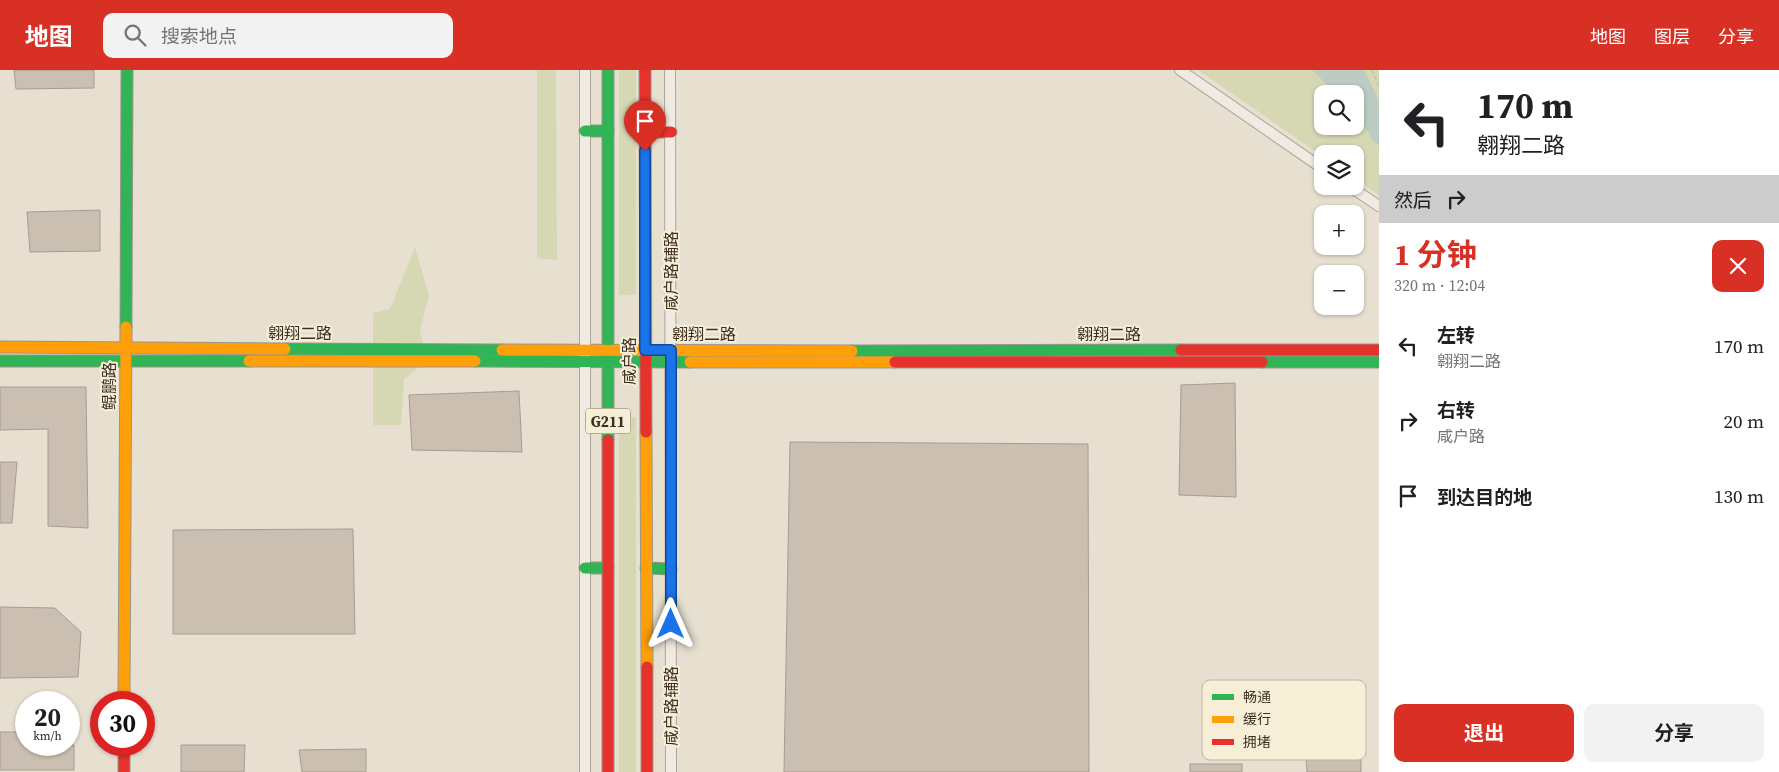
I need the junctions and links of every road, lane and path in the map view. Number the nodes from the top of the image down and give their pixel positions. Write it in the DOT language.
graph roads {
  1 [pos="127,70"];
  2 [pos="585,70"];
  3 [pos="608,70"];
  4 [pos="644,70"];
  5 [pos="670,70"];
  6 [pos="1180,70"];
  7 [pos="1372,70"];
  8 [pos="1379,86"];
  9 [pos="585,131"];
  10 [pos="608,131"];
  11 [pos="645,132"];
  12 [pos="671,132"];
  13 [pos="1314,162"];
  14 [pos="1363,195"];
  15 [pos="1379,206"];
  16 [pos="0,348"];
  17 [pos="1379,350"];
  18 [pos="126,354"];
  19 [pos="585,356"];
  20 [pos="608,356"];
  21 [pos="645,356"];
  22 [pos="671,356"];
  23 [pos="0,361"];
  24 [pos="1379,362"];
  25 [pos="585,568"];
  26 [pos="608,568"];
  27 [pos="646,568"];
  28 [pos="671,568"];
  29 [pos="124,691"];
  30 [pos="124,756"];
  31 [pos="124,772"];
  32 [pos="585,772"];
  33 [pos="608,772"];
  34 [pos="646,772"];
  35 [pos="671,772"];
  1 -- 18 [label="street, 鲲鹏路"];
  2 -- 9 [label="street"];
  3 -- 10 [label="street, 咸户路 / G211"];
  4 -- 11 [label="street, 咸户路 / G211"];
  5 -- 12 [label="street, 咸户路辅路"];
  6 -- 13 [label="street"];
  7 -- 8 [label="path"];
  9 -- 10 [label="street"];
  9 -- 19 [label="street"];
  10 -- 20 [label="street, 咸户路 / G211"];
  11 -- 12 [label="street"];
  11 -- 21 [label="street, 咸户路 / G211"];
  12 -- 22 [label="street, 咸户路辅路"];
  14 -- 15 [label="street"];
  16 -- 18 [label="street, 翱翔二路"];
  17 -- 22 [label="street, 翱翔二路"];
  18 -- 19 [label="street, 翱翔二路"];
  18 -- 23 [label="street, 翱翔二路"];
  18 -- 29 [label="street, 鲲鹏路"];
  19 -- 20 [label="street, 翱翔二路"];
  19 -- 25 [label="street"];
  20 -- 21 [label="street, 翱翔二路"];
  20 -- 26 [label="street, 咸户路 / G211"];
  21 -- 22 [label="street, 翱翔二路"];
  21 -- 27 [label="street, 咸户路 / G211"];
  22 -- 24 [label="street, 翱翔二路"];
  22 -- 28 [label="street, 咸户路辅路"];
  25 -- 26 [label="street"];
  25 -- 32 [label="street"];
  26 -- 33 [label="street, 咸户路 / G211"];
  27 -- 28 [label="street"];
  27 -- 34 [label="street, 咸户路 / G211"];
  28 -- 35 [label="street, 咸户路辅路"];
  30 -- 31 [label="street"];
}
